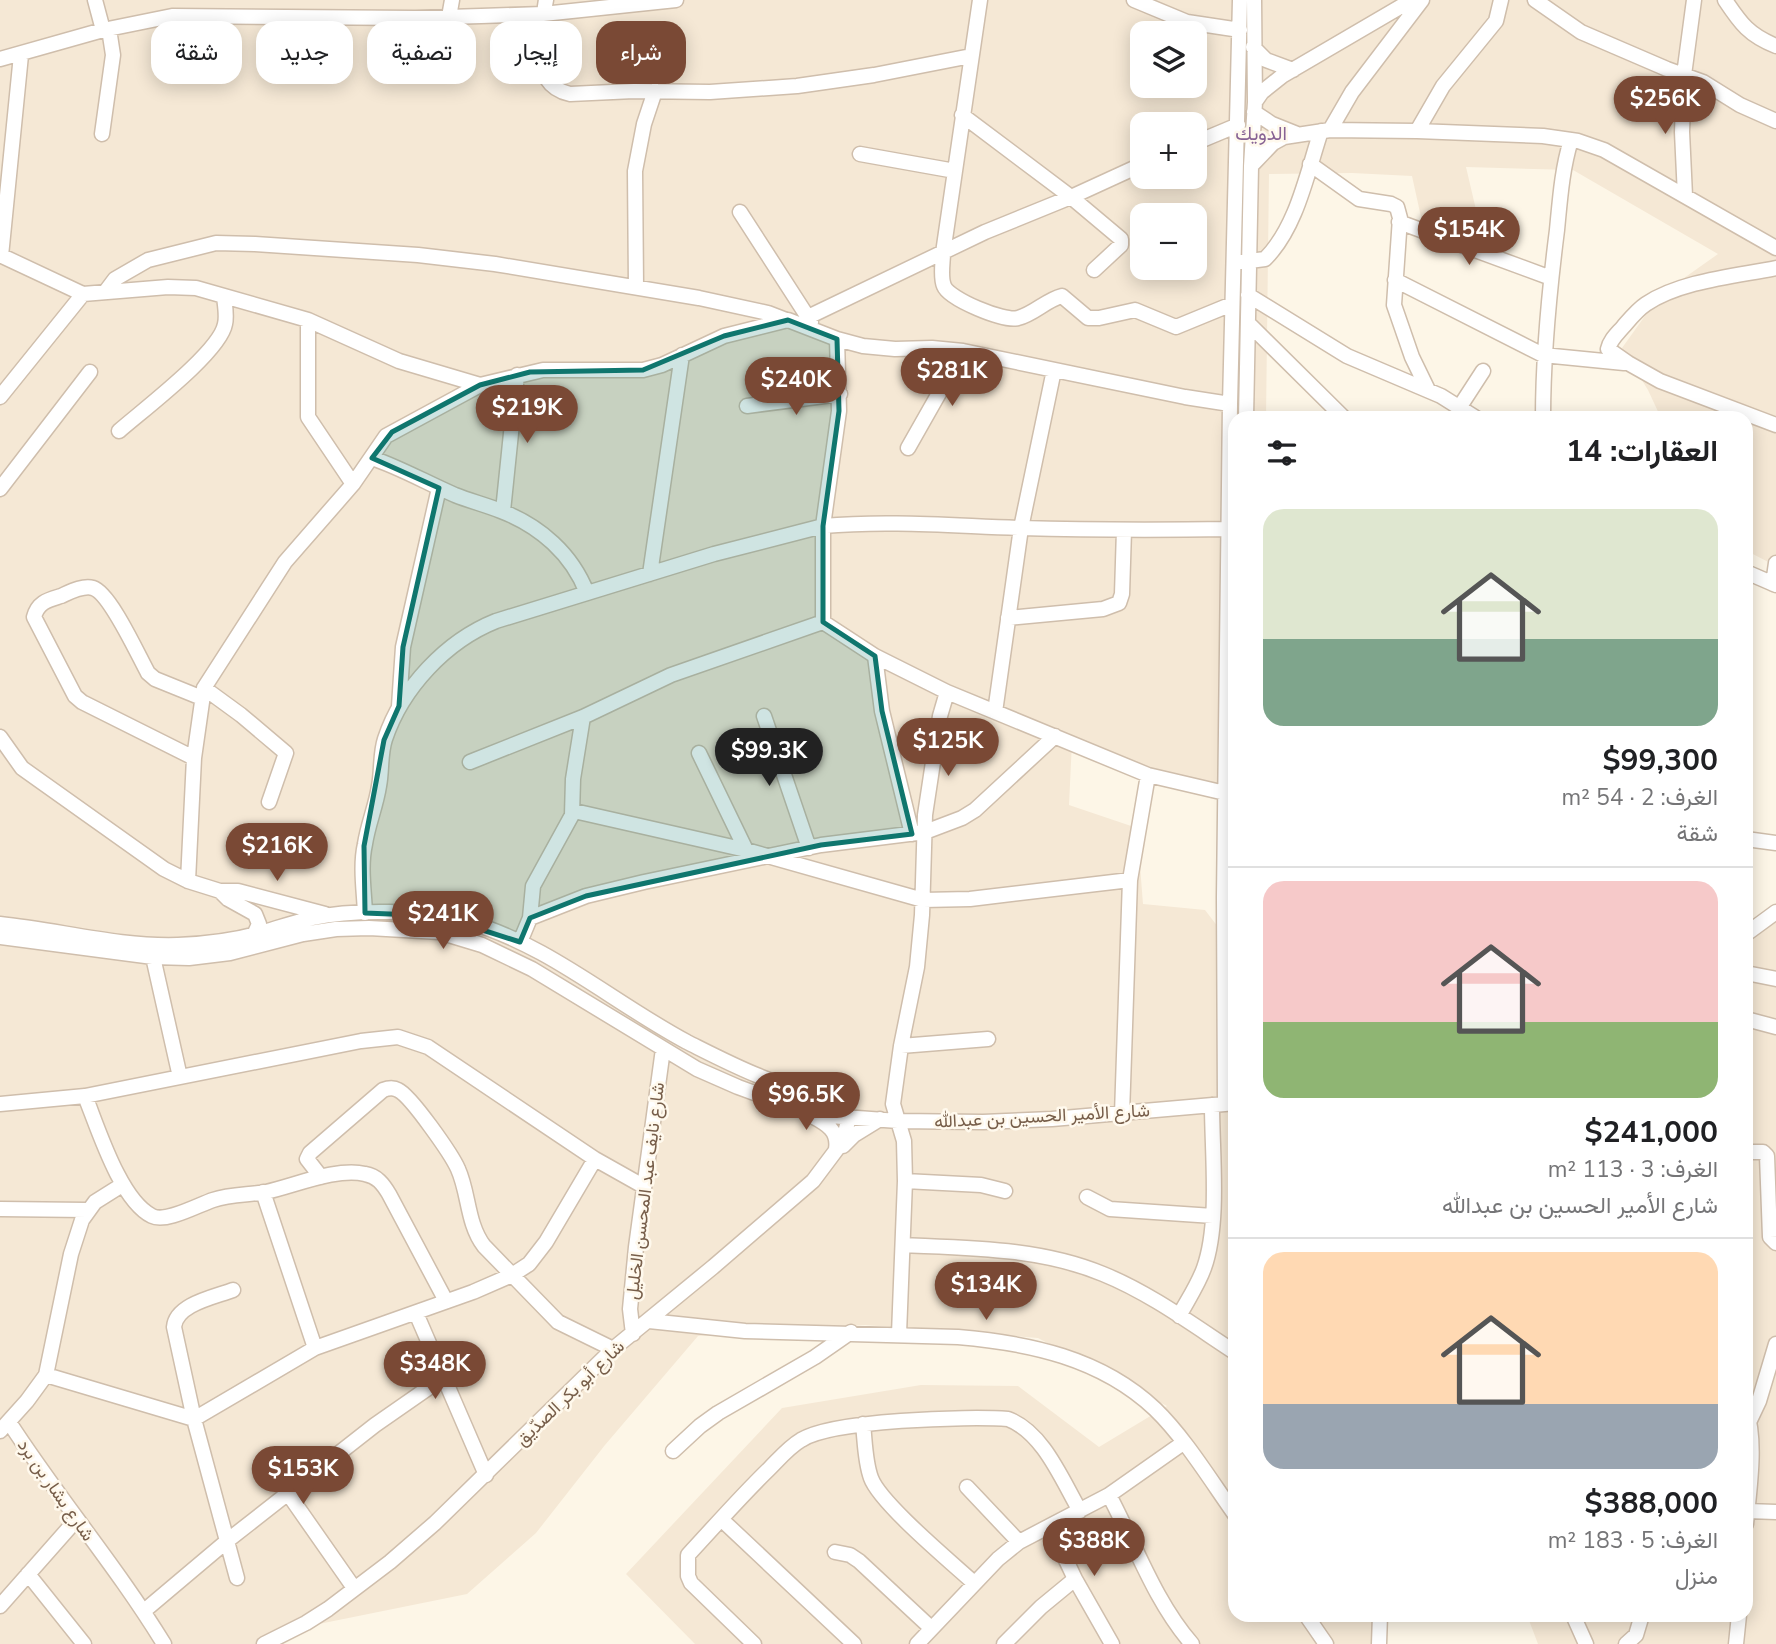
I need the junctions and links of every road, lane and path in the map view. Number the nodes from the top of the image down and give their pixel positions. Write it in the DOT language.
graph roads {
  1 [pos="95,0"];
  2 [pos="452,0"];
  3 [pos="676,0"];
  4 [pos="980,0"];
  5 [pos="1133,0"];
  6 [pos="1412,0"];
  7 [pos="1422,0"];
  8 [pos="1501,0"];
  9 [pos="1535,0"];
  10 [pos="1707,0"];
  11 [pos="1725,0"];
  12 [pos="1247,5"];
  13 [pos="544,7"];
  14 [pos="1694,7"];
  15 [pos="449,17"];
  16 [pos="106,30"];
  17 [pos="1240,30"];
  18 [pos="1254,47"];
  19 [pos="1776,47"];
  20 [pos="21,55"];
  21 [pos="971,56"];
  22 [pos="0,59"];
  23 [pos="1293,70"];
  24 [pos="1684,75"];
  25 [pos="655,91"];
  26 [pos="1254,107"];
  27 [pos="962,115"];
  28 [pos="1776,121"];
  29 [pos="1238,125"];
  30 [pos="1326,131"];
  31 [pos="1417,131"];
  32 [pos="102,134"];
  33 [pos="1297,134"];
  34 [pos="1207,138"];
  35 [pos="1571,139"];
  36 [pos="860,154"];
  37 [pos="1310,164"];
  38 [pos="1251,166"];
  39 [pos="1130,170"];
  40 [pos="955,171"];
  41 [pos="1685,196"];
  42 [pos="1071,197"];
  43 [pos="740,212"];
  44 [pos="1399,222"];
  45 [pos="1776,248"];
  46 [pos="943,253"];
  47 [pos="1,256"];
  48 [pos="1250,261"];
  49 [pos="1234,262"];
  50 [pos="1776,268"];
  51 [pos="1094,270"];
  52 [pos="1551,278"];
  53 [pos="1395,280"];
  54 [pos="636,287"];
  55 [pos="106,291"];
  56 [pos="83,294"];
  57 [pos="1248,295"];
  58 [pos="225,297"];
  59 [pos="1233,304"];
  60 [pos="808,317"];
  61 [pos="308,320"];
  62 [pos="788,320"];
  63 [pos="1248,323"];
  64 [pos="816,331"];
  65 [pos="837,339"];
  66 [pos="963,351"];
  67 [pos="682,355"];
  68 [pos="1543,355"];
  69 [pos="1628,363"];
  70 [pos="1054,370"];
  71 [pos="1483,370"];
  72 [pos="90,372"];
  73 [pos="517,374"];
  74 [pos="480,385"];
  75 [pos="1428,390"];
  76 [pos="840,394"];
  77 [pos="0,397"];
  78 [pos="1230,404"];
  79 [pos="747,406"];
  80 [pos="1459,408"];
  81 [pos="1230,411"];
  82 [pos="1246,411"];
  83 [pos="1337,411"];
  84 [pos="1464,411"];
  85 [pos="1543,411"];
  86 [pos="1739,411"];
  87 [pos="1753,416"];
  88 [pos="1776,425"];
  89 [pos="119,431"];
  90 [pos="908,448"];
  91 [pos="372,458"];
  92 [pos="353,484"];
  93 [pos="439,488"];
  94 [pos="0,489"];
  95 [pos="503,511"];
  96 [pos="823,526"];
  97 [pos="1021,528"];
  98 [pos="1228,529"];
  99 [pos="1124,530"];
  100 [pos="1776,563"];
  101 [pos="650,574"];
  102 [pos="1753,575"];
  103 [pos="1774,585"];
  104 [pos="587,593"];
  105 [pos="1008,618"];
  106 [pos="823,622"];
  107 [pos="876,656"];
  108 [pos="947,692"];
  109 [pos="203,693"];
  110 [pos="399,706"];
  111 [pos="995,712"];
  112 [pos="764,716"];
  113 [pos="583,718"];
  114 [pos="1055,736"];
  115 [pos="0,737"];
  116 [pos="699,753"];
  117 [pos="194,758"];
  118 [pos="470,761"];
  119 [pos="1228,774"];
  120 [pos="1148,775"];
  121 [pos="1225,793"];
  122 [pos="269,802"];
  123 [pos="573,811"];
  124 [pos="918,833"];
  125 [pos="1776,843"];
  126 [pos="1753,844"];
  127 [pos="808,848"];
  128 [pos="746,850"];
  129 [pos="769,857"];
  130 [pos="1130,880"];
  131 [pos="188,881"];
  132 [pos="220,891"];
  133 [pos="923,901"];
  134 [pos="1776,912"];
  135 [pos="365,913"];
  136 [pos="399,914"];
  137 [pos="330,915"];
  138 [pos="530,918"];
  139 [pos="0,923"];
  140 [pos="1753,929"];
  141 [pos="400,930"];
  142 [pos="254,935"];
  143 [pos="0,937"];
  144 [pos="520,942"];
  145 [pos="220,948"];
  146 [pos="153,957"];
  147 [pos="1753,975"];
  148 [pos="1776,979"];
  149 [pos="1753,1021"];
  150 [pos="1776,1027"];
  151 [pos="988,1039"];
  152 [pos="901,1046"];
  153 [pos="663,1049"];
  154 [pos="180,1077"];
  155 [pos="85,1096"];
  156 [pos="0,1104"];
  157 [pos="1224,1104"];
  158 [pos="790,1106"];
  159 [pos="1122,1114"];
  160 [pos="849,1117"];
  161 [pos="880,1119"];
  162 [pos="898,1121"];
  163 [pos="1753,1152"];
  164 [pos="835,1154"];
  165 [pos="594,1159"];
  166 [pos="321,1177"];
  167 [pos="905,1181"];
  168 [pos="122,1185"];
  169 [pos="643,1186"];
  170 [pos="1005,1191"];
  171 [pos="263,1192"];
  172 [pos="1087,1197"];
  173 [pos="0,1209"];
  174 [pos="88,1210"];
  175 [pos="1213,1216"];
  176 [pos="1776,1243"];
  177 [pos="903,1245"];
  178 [pos="512,1275"];
  179 [pos="233,1290"];
  180 [pos="446,1301"];
  181 [pos="416,1313"];
  182 [pos="1179,1316"];
  183 [pos="649,1321"];
  184 [pos="851,1332"];
  185 [pos="633,1334"];
  186 [pos="899,1334"];
  187 [pos="1776,1344"];
  188 [pos="315,1348"];
  189 [pos="1228,1348"];
  190 [pos="613,1349"];
  191 [pos="46,1374"];
  192 [pos="444,1377"];
  193 [pos="1753,1409"];
  194 [pos="194,1419"];
  195 [pos="863,1424"];
  196 [pos="5,1426"];
  197 [pos="1183,1443"];
  198 [pos="673,1451"];
  199 [pos="486,1475"];
  200 [pos="967,1487"];
  201 [pos="289,1495"];
  202 [pos="1110,1495"];
  203 [pos="1228,1505"];
  204 [pos="1080,1511"];
  205 [pos="1776,1512"];
  206 [pos="1753,1516"];
  207 [pos="720,1519"];
  208 [pos="76,1520"];
  209 [pos="1050,1526"];
  210 [pos="227,1541"];
  211 [pos="1019,1542"];
  212 [pos="835,1552"];
  213 [pos="28,1574"];
  214 [pos="237,1578"];
  215 [pos="1075,1579"];
  216 [pos="974,1583"];
  217 [pos="354,1588"];
  218 [pos="2,1602"];
  219 [pos="144,1611"];
  220 [pos="1311,1622"];
  221 [pos="1379,1622"];
  222 [pos="1380,1622"];
  223 [pos="1576,1622"];
  224 [pos="1640,1622"];
  225 [pos="1738,1622"];
  226 [pos="931,1628"];
  227 [pos="1106,1641"];
  228 [pos="84,1644"];
  229 [pos="164,1644"];
  230 [pos="264,1644"];
  231 [pos="754,1644"];
  232 [pos="854,1644"];
  233 [pos="917,1644"];
  234 [pos="1004,1644"];
  235 [pos="1192,1644"];
  236 [pos="1326,1644"];
  237 [pos="1373,1644"];
  238 [pos="1379,1644"];
  239 [pos="1586,1644"];
  240 [pos="1626,1644"];
  241 [pos="1736,1644"];
  1 -- 16 [label="street"];
  2 -- 15 [label="street"];
  3 -- 13 [label="street"];
  4 -- 21 [label="street"];
  5 -- 17 [label="street"];
  6 -- 23 [label="street"];
  7 -- 30 [label="street"];
  8 -- 31 [label="street"];
  9 -- 24 [label="street"];
  10 -- 14 [label="street"];
  11 -- 19 [label="street"];
  12 -- 17 [label="street"];
  12 -- 18 [label="street"];
  13 -- 15 [label="street"];
  13 -- 25 [label="street"];
  14 -- 24 [label="street"];
  15 -- 16 [label="street"];
  16 -- 20 [label="street"];
  16 -- 32 [label="street"];
  17 -- 29 [label="street"];
  18 -- 23 [label="street"];
  18 -- 26 [label="street"];
  20 -- 22 [label="street"];
  20 -- 47 [label="street"];
  21 -- 25 [label="street"];
  21 -- 27 [label="street"];
  23 -- 26 [label="street"];
  24 -- 28 [label="street"];
  24 -- 41 [label="street"];
  25 -- 54 [label="street"];
  26 -- 33 [label="street"];
  26 -- 38 [label="street"];
  27 -- 40 [label="street"];
  27 -- 42 [label="street"];
  29 -- 34 [label="street"];
  29 -- 49 [label="street"];
  30 -- 31 [label="street"];
  30 -- 33 [label="street"];
  30 -- 37 [label="street"];
  31 -- 35 [label="street"];
  33 -- 38 [label="street"];
  35 -- 41 [label="street"];
  35 -- 52 [label="street"];
  36 -- 40 [label="street"];
  37 -- 44 [label="street"];
  37 -- 48 [label="street"];
  38 -- 48 [label="street"];
  39 -- 42 [label="street"];
  40 -- 46 [label="street"];
  41 -- 45 [label="street"];
  42 -- 46 [label="street"];
  42 -- 51 [label="street"];
  43 -- 60 [label="street"];
  44 -- 52 [label="street"];
  44 -- 53 [label="street"];
  46 -- 59 [label="street"];
  46 -- 60 [label="street"];
  47 -- 56 [label="street"];
  48 -- 49 [label="street"];
  48 -- 57 [label="street"];
  49 -- 59 [label="street"];
  50 -- 69 [label="street"];
  52 -- 68 [label="street"];
  53 -- 68 [label="street"];
  53 -- 75 [label="street"];
  54 -- 55 [label="street"];
  54 -- 62 [label="street"];
  55 -- 56 [label="street"];
  55 -- 58 [label="street"];
  56 -- 77 [label="street"];
  57 -- 63 [label="street"];
  57 -- 75 [label="street"];
  58 -- 61 [label="street"];
  58 -- 89 [label="street"];
  59 -- 78 [label="street"];
  60 -- 64 [label="street"];
  61 -- 74 [label="street"];
  61 -- 92 [label="street"];
  62 -- 64 [label="street"];
  62 -- 67 [label="street"];
  63 -- 82 [label="street"];
  63 -- 83 [label="street"];
  64 -- 65 [label="street"];
  65 -- 66 [label="street"];
  65 -- 76 [label="street"];
  66 -- 70 [label="street"];
  66 -- 90 [label="street"];
  67 -- 73 [label="street"];
  67 -- 101 [label="street"];
  68 -- 69 [label="street"];
  68 -- 85 [label="street"];
  69 -- 86 [label="street"];
  70 -- 78 [label="street"];
  70 -- 97 [label="street"];
  71 -- 80 [label="street"];
  72 -- 94 [label="street"];
  73 -- 74 [label="street"];
  73 -- 95 [label="street"];
  74 -- 91 [label="street"];
  75 -- 80 [label="street"];
  76 -- 79 [label="street"];
  76 -- 96 [label="street"];
  78 -- 81 [label="street"];
  80 -- 84 [label="street"];
  87 -- 88 [label="street"];
  91 -- 92 [label="street"];
  91 -- 93 [label="street"];
  92 -- 109 [label="street"];
  93 -- 95 [label="street"];
  93 -- 110 [label="street"];
  95 -- 104 [label="street"];
  96 -- 97 [label="street"];
  96 -- 101 [label="street"];
  96 -- 106 [label="street"];
  97 -- 99 [label="street"];
  97 -- 105 [label="street"];
  98 -- 99 [label="street"];
  99 -- 105 [label="street"];
  100 -- 103 [label="street"];
  101 -- 104 [label="street"];
  102 -- 103 [label="street"];
  104 -- 110 [label="street"];
  105 -- 111 [label="street"];
  106 -- 107 [label="street"];
  106 -- 113 [label="street"];
  107 -- 108 [label="street"];
  107 -- 124 [label="street"];
  108 -- 111 [label="street"];
  108 -- 124 [label="street"];
  109 -- 117 [label="street"];
  109 -- 117 [label="street"];
  109 -- 122 [label="street"];
  110 -- 135 [label="street"];
  111 -- 114 [label="street"];
  112 -- 127 [label="street"];
  113 -- 118 [label="street"];
  113 -- 123 [label="street"];
  114 -- 120 [label="street"];
  114 -- 124 [label="street"];
  115 -- 131 [label="street"];
  116 -- 128 [label="street"];
  117 -- 131 [label="street"];
  119 -- 121 [label="street"];
  120 -- 121 [label="street"];
  120 -- 130 [label="street"];
  121 -- 157 [label="street"];
  123 -- 128 [label="street"];
  123 -- 138 [label="street"];
  124 -- 127 [label="street"];
  124 -- 133 [label="street"];
  125 -- 126 [label="street"];
  127 -- 129 [label="street"];
  128 -- 129 [label="street"];
  129 -- 133 [label="street"];
  129 -- 138 [label="street"];
  130 -- 133 [label="street"];
  130 -- 159 [label="street"];
  131 -- 132 [label="street"];
  132 -- 137 [label="street"];
  132 -- 142 [label="street"];
  133 -- 152 [label="street"];
  134 -- 140 [label="street"];
  135 -- 136 [label="street, شارع الأمير الحسين بن عبدالله"];
  135 -- 137 [label="street, شارع الأمير الحسين بن عبدالله"];
  136 -- 141 [label="street"];
  136 -- 144 [label="street, شارع الأمير الحسين بن عبدالله"];
  137 -- 142 [label="street, شارع الأمير الحسين بن عبدالله"];
  138 -- 144 [label="street"];
  139 -- 145 [label="street, شارع الأمير الحسين بن عبدالله"];
  141 -- 145 [label="street, شارع الأمير الحسين بن عبدالله"];
  141 -- 153 [label="street, شارع الأمير الحسين بن عبدالله"];
  142 -- 145 [label="street, شارع الأمير الحسين بن عبدالله"];
  143 -- 146 [label="street, شارع الأمير الحسين بن عبدالله"];
  144 -- 160 [label="street, شارع الأمير الحسين بن عبدالله"];
  145 -- 146 [label="street, شارع الأمير الحسين بن عبدالله"];
  146 -- 154 [label="street"];
  147 -- 148 [label="street"];
  149 -- 150 [label="street"];
  151 -- 152 [label="street"];
  152 -- 162 [label="street"];
  153 -- 158 [label="street, شارع الأمير الحسين بن عبدالله"];
  153 -- 169 [label="street, شارع نايف عبد المحسن الخليل"];
  154 -- 155 [label="street"];
  154 -- 165 [label="street"];
  155 -- 156 [label="street"];
  155 -- 168 [label="street"];
  157 -- 159 [label="street, شارع الأمير الحسين بن عبدالله"];
  157 -- 175 [label="street"];
  158 -- 160 [label="street, شارع الأمير الحسين بن عبدالله"];
  158 -- 164 [label="street"];
  159 -- 162 [label="street, شارع الأمير الحسين بن عبدالله"];
  160 -- 161 [label="street, شارع الأمير الحسين بن عبدالله"];
  160 -- 164 [label="street, شارع أبو بكر الصدّيق"];
  161 -- 162 [label="street, شارع الأمير الحسين بن عبدالله"];
  161 -- 164 [label="street"];
  162 -- 167 [label="street"];
  163 -- 176 [label="street"];
  164 -- 183 [label="street, شارع أبو بكر الصدّيق"];
  165 -- 169 [label="street"];
  165 -- 178 [label="street"];
  166 -- 171 [label="street"];
  166 -- 178 [label="street"];
  166 -- 180 [label="street"];
  167 -- 170 [label="street"];
  167 -- 177 [label="street"];
  168 -- 171 [label="street"];
  168 -- 174 [label="street"];
  169 -- 185 [label="street, شارع نايف عبد المحسن الخليل"];
  171 -- 188 [label="street"];
  172 -- 175 [label="street"];
  173 -- 174 [label="street"];
  174 -- 191 [label="street, شارع بشار بن برد"];
  175 -- 182 [label="street"];
  177 -- 182 [label="street"];
  177 -- 186 [label="street"];
  178 -- 180 [label="street"];
  178 -- 190 [label="street"];
  179 -- 194 [label="street"];
  180 -- 181 [label="street"];
  181 -- 188 [label="street"];
  181 -- 192 [label="street"];
  182 -- 189 [label="street"];
  183 -- 184 [label="street"];
  183 -- 185 [label="street, شارع أبو بكر الصدّيق"];
  184 -- 186 [label="street"];
  184 -- 198 [label="street"];
  185 -- 190 [label="street, شارع أبو بكر الصدّيق"];
  186 -- 197 [label="street"];
  187 -- 193 [label="street"];
  188 -- 194 [label="street"];
  190 -- 199 [label="street, شارع أبو بكر الصدّيق"];
  191 -- 194 [label="street"];
  191 -- 196 [label="street, شارع بشار بن برد"];
  192 -- 199 [label="street"];
  192 -- 201 [label="street"];
  194 -- 210 [label="street"];
  195 -- 204 [label="street"];
  195 -- 207 [label="street"];
  195 -- 216 [label="street"];
  196 -- 208 [label="street, شارع بشار بن برد"];
  197 -- 202 [label="street"];
  197 -- 203 [label="street"];
  199 -- 217 [label="street, شارع أبو بكر الصدّيق"];
  200 -- 211 [label="street"];
  201 -- 210 [label="street"];
  201 -- 217 [label="street"];
  202 -- 204 [label="street"];
  202 -- 235 [label="street"];
  204 -- 209 [label="street"];
  205 -- 206 [label="street"];
  207 -- 231 [label="street"];
  207 -- 232 [label="street"];
  208 -- 213 [label="street"];
  208 -- 219 [label="street, شارع بشار بن برد"];
  209 -- 211 [label="street"];
  209 -- 215 [label="street"];
  210 -- 214 [label="street"];
  210 -- 219 [label="street"];
  211 -- 216 [label="street"];
  212 -- 226 [label="street"];
  213 -- 218 [label="street"];
  213 -- 228 [label="street"];
  215 -- 227 [label="street"];
  215 -- 234 [label="street"];
  216 -- 226 [label="street"];
  217 -- 230 [label="street, شارع أبو بكر الصدّيق"];
  219 -- 229 [label="street, شارع بشار بن برد"];
  220 -- 236 [label="street"];
  221 -- 237 [label="street"];
  222 -- 238 [label="street"];
  223 -- 239 [label="street"];
  224 -- 240 [label="street"];
  225 -- 241 [label="street"];
  226 -- 233 [label="street"];
}
